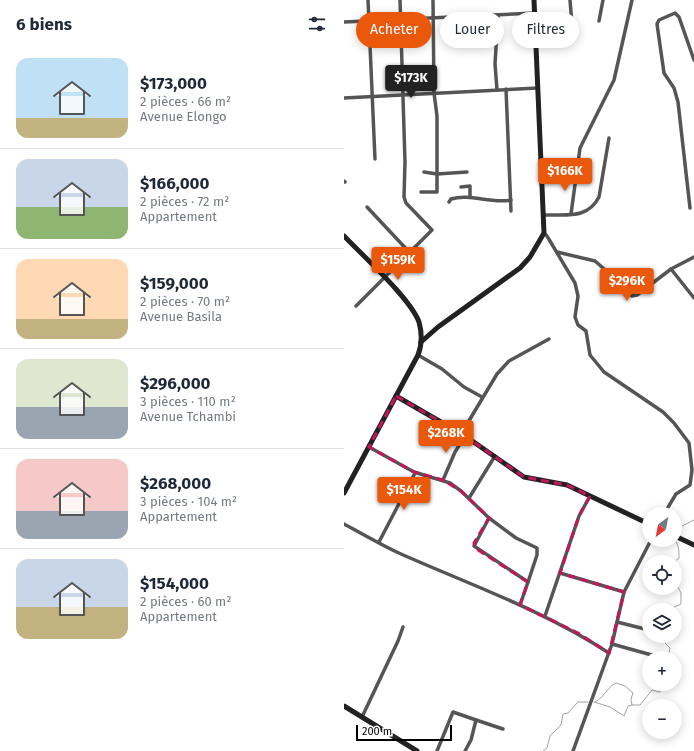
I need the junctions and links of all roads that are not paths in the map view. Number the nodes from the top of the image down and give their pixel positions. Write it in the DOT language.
graph roads {
  1 [pos="368,0"];
  2 [pos="400,0"];
  3 [pos="433,0"];
  4 [pos="534,0"];
  5 [pos="570,0"];
  6 [pos="603,0"];
  7 [pos="632,0"];
  8 [pos="369,12"];
  9 [pos="401,12"];
  10 [pos="535,12"];
  11 [pos="571,12"];
  12 [pos="433,18"];
  13 [pos="440,18"];
  14 [pos="599,21"];
  15 [pos="344,22"];
  16 [pos="356,22"];
  17 [pos="370,48"];
  18 [pos="402,48"];
  19 [pos="495,48"];
  20 [pos="536,48"];
  21 [pos="694,60"];
  22 [pos="538,88"];
  23 [pos="506,89"];
  24 [pos="497,90"];
  25 [pos="434,93"];
  26 [pos="404,94"];
  27 [pos="373,96"];
  28 [pos="344,98"];
  29 [pos="609,138"];
  30 [pos="375,159"];
  31 [pos="424,172"];
  32 [pos="467,172"];
  33 [pos="437,174"];
  34 [pos="461,187"];
  35 [pos="421,192"];
  36 [pos="470,197"];
  37 [pos="511,200"];
  38 [pos="448,202"];
  39 [pos="367,207"];
  40 [pos="690,208"];
  41 [pos="511,211"];
  42 [pos="571,214"];
  43 [pos="543,215"];
  44 [pos="544,233"];
  45 [pos="344,236"];
  46 [pos="556,252"];
  47 [pos="411,254"];
  48 [pos="694,257"];
  49 [pos="671,270"];
  50 [pos="385,279"];
  51 [pos="694,298"];
  52 [pos="356,306"];
  53 [pos="549,339"];
  54 [pos="421,342"];
  55 [pos="418,355"];
  56 [pos="396,396"];
  57 [pos="482,397"];
  58 [pos="463,435"];
  59 [pos="369,447"];
  60 [pos="495,456"];
  61 [pos="415,473"];
  62 [pos="693,473"];
  63 [pos="443,480"];
  64 [pos="344,493"];
  65 [pos="590,496"];
  66 [pos="469,498"];
  67 [pos="668,507"];
  68 [pos="489,518"];
  69 [pos="642,521"];
  70 [pos="344,524"];
  71 [pos="682,539"];
  72 [pos="379,542"];
  73 [pos="694,545"];
  74 [pos="647,547"];
  75 [pos="560,573"];
  76 [pos="528,582"];
  77 [pos="624,592"];
  78 [pos="520,605"];
  79 [pos="545,616"];
  80 [pos="617,622"];
  81 [pos="403,627"];
  82 [pos="642,628"];
  83 [pos="612,644"];
  84 [pos="642,652"];
  85 [pos="609,653"];
  86 [pos="344,706"];
  87 [pos="362,717"];
  88 [pos="476,720"];
  89 [pos="503,729"];
  90 [pos="417,751"];
  91 [pos="436,751"];
  92 [pos="466,751"];
  93 [pos="573,751"];
  1 -- 8 [label="street"];
  2 -- 9 [label="street"];
  3 -- 12 [label="street"];
  4 -- 10 [label="street"];
  5 -- 11 [label="street"];
  6 -- 14 [label="street"];
  7 -- 42 [label="street"];
  12 -- 13 [label="street"];
  12 -- 25 [label="street"];
  15 -- 16 [label="street"];
  17 -- 27 [label="street"];
  18 -- 26 [label="street"];
  19 -- 24 [label="street"];
  20 -- 22 [label="street"];
  21 -- 40 [label="street"];
  22 -- 23 [label="street"];
  22 -- 43 [label="street"];
  23 -- 24 [label="street"];
  23 -- 37 [label="street"];
  24 -- 25 [label="street"];
  25 -- 26 [label="street"];
  25 -- 33 [label="street"];
  26 -- 27 [label="street"];
  26 -- 47 [label="street"];
  27 -- 28 [label="street"];
  27 -- 30 [label="street"];
  29 -- 42 [label="street"];
  31 -- 33 [label="street"];
  32 -- 33 [label="street"];
  33 -- 35 [label="street"];
  34 -- 36 [label="street"];
  36 -- 37 [label="street"];
  36 -- 38 [label="street"];
  37 -- 41 [label="street"];
  39 -- 47 [label="street"];
  42 -- 43 [label="street"];
  43 -- 44 [label="street"];
  44 -- 46 [label="street"];
  44 -- 54 [label="street"];
  45 -- 50 [label="street"];
  46 -- 49 [label="street"];
  46 -- 62 [label="street"];
  47 -- 50 [label="street"];
  48 -- 49 [label="street"];
  49 -- 51 [label="street"];
  50 -- 52 [label="street"];
  50 -- 54 [label="street"];
  53 -- 57 [label="street"];
  54 -- 55 [label="street"];
  55 -- 56 [label="street"];
  55 -- 57 [label="street"];
  56 -- 58 [label="street"];
  56 -- 59 [label="street"];
  57 -- 58 [label="street"];
  58 -- 60 [label="street"];
  58 -- 63 [label="street"];
  59 -- 63 [label="street"];
  59 -- 64 [label="street"];
  60 -- 65 [label="street"];
  60 -- 66 [label="street"];
  61 -- 72 [label="street"];
  62 -- 67 [label="street"];
  63 -- 66 [label="street"];
  65 -- 69 [label="street"];
  65 -- 75 [label="street"];
  66 -- 68 [label="street"];
  68 -- 76 [label="street"];
  68 -- 76 [label="street"];
  70 -- 72 [label="street"];
  71 -- 73 [label="street"];
  72 -- 78 [label="street"];
  74 -- 77 [label="street"];
  75 -- 77 [label="street"];
  75 -- 79 [label="street"];
  76 -- 78 [label="street"];
  77 -- 80 [label="street"];
  78 -- 79 [label="street"];
  79 -- 85 [label="street"];
  80 -- 82 [label="street"];
  80 -- 83 [label="street"];
  81 -- 87 [label="street"];
  83 -- 84 [label="street"];
  83 -- 85 [label="street"];
  85 -- 93 [label="street"];
  86 -- 87 [label="street"];
  87 -- 90 [label="street"];
  88 -- 89 [label="street"];
  88 -- 91 [label="street"];
  88 -- 92 [label="street"];
}
